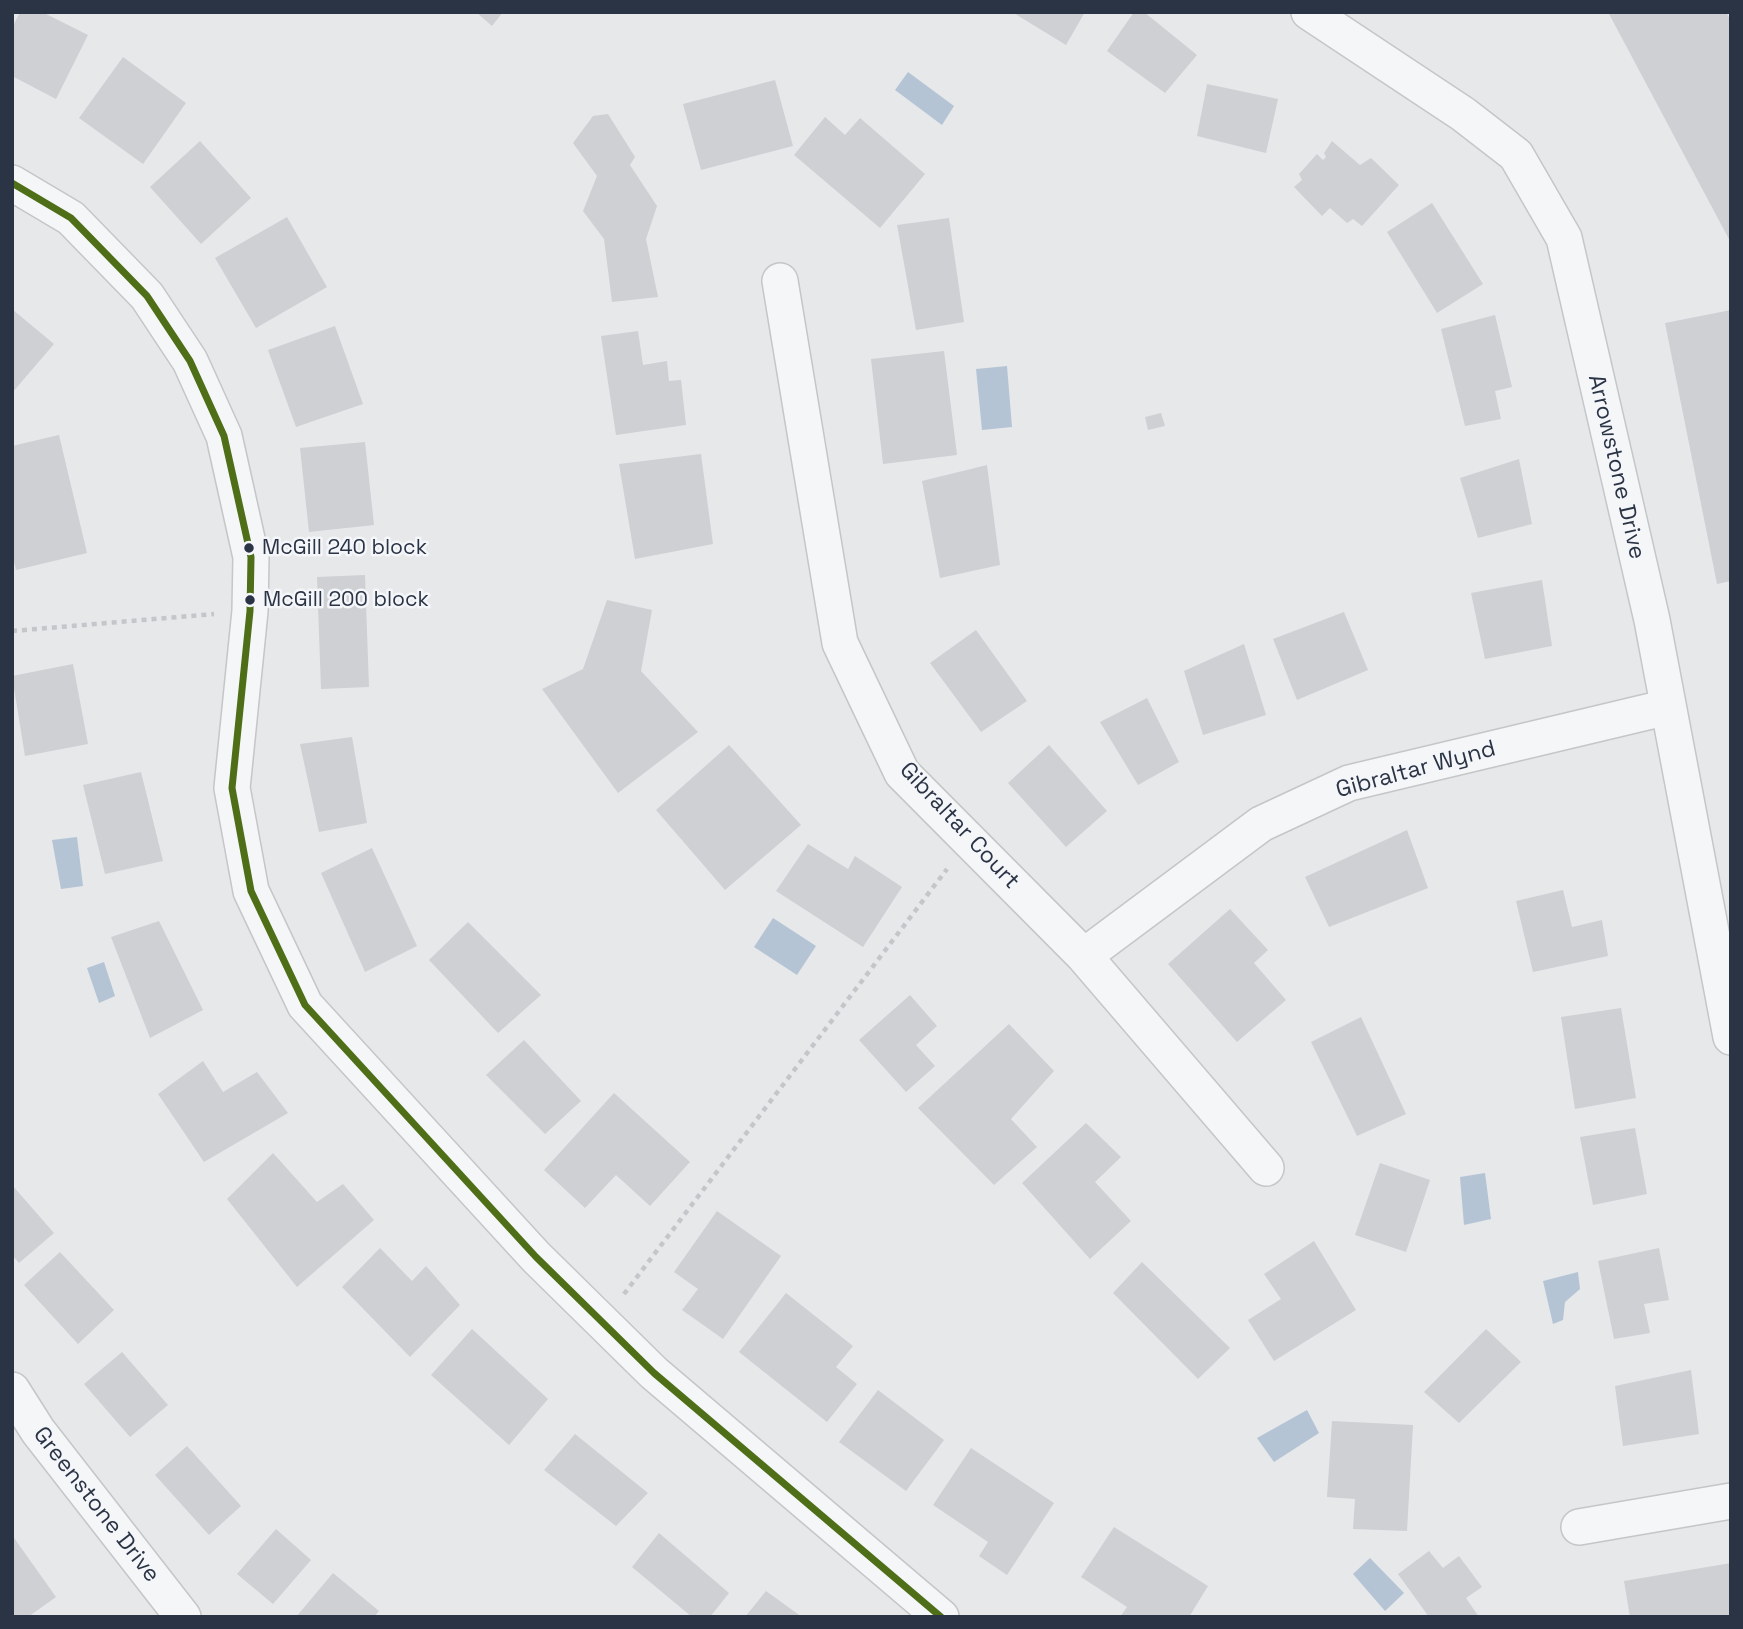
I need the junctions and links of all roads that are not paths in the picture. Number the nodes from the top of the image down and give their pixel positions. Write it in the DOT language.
graph roads {
  1 [pos="1309,12"];
  2 [pos="12,183"];
  3 [pos="780,281"];
  4 [pos="1668,707"];
  5 [pos="1084,956"];
  6 [pos="1731,1037"];
  7 [pos="1266,1168"];
  8 [pos="12,1390"];
  9 [pos="1731,1501"];
  10 [pos="1579,1527"];
  11 [pos="183,1617"];
  12 [pos="941,1617"];
  1 -- 4 [label="street, Arrowstone Drive"];
  2 -- 12 [label="street"];
  3 -- 5 [label="street, Gibraltar Court"];
  4 -- 5 [label="street, Gibraltar Wynd"];
  4 -- 6 [label="street, Arrowstone Drive"];
  5 -- 7 [label="street, Gibraltar Court"];
  8 -- 11 [label="street, Greenstone Drive"];
  9 -- 10 [label="street"];
}
